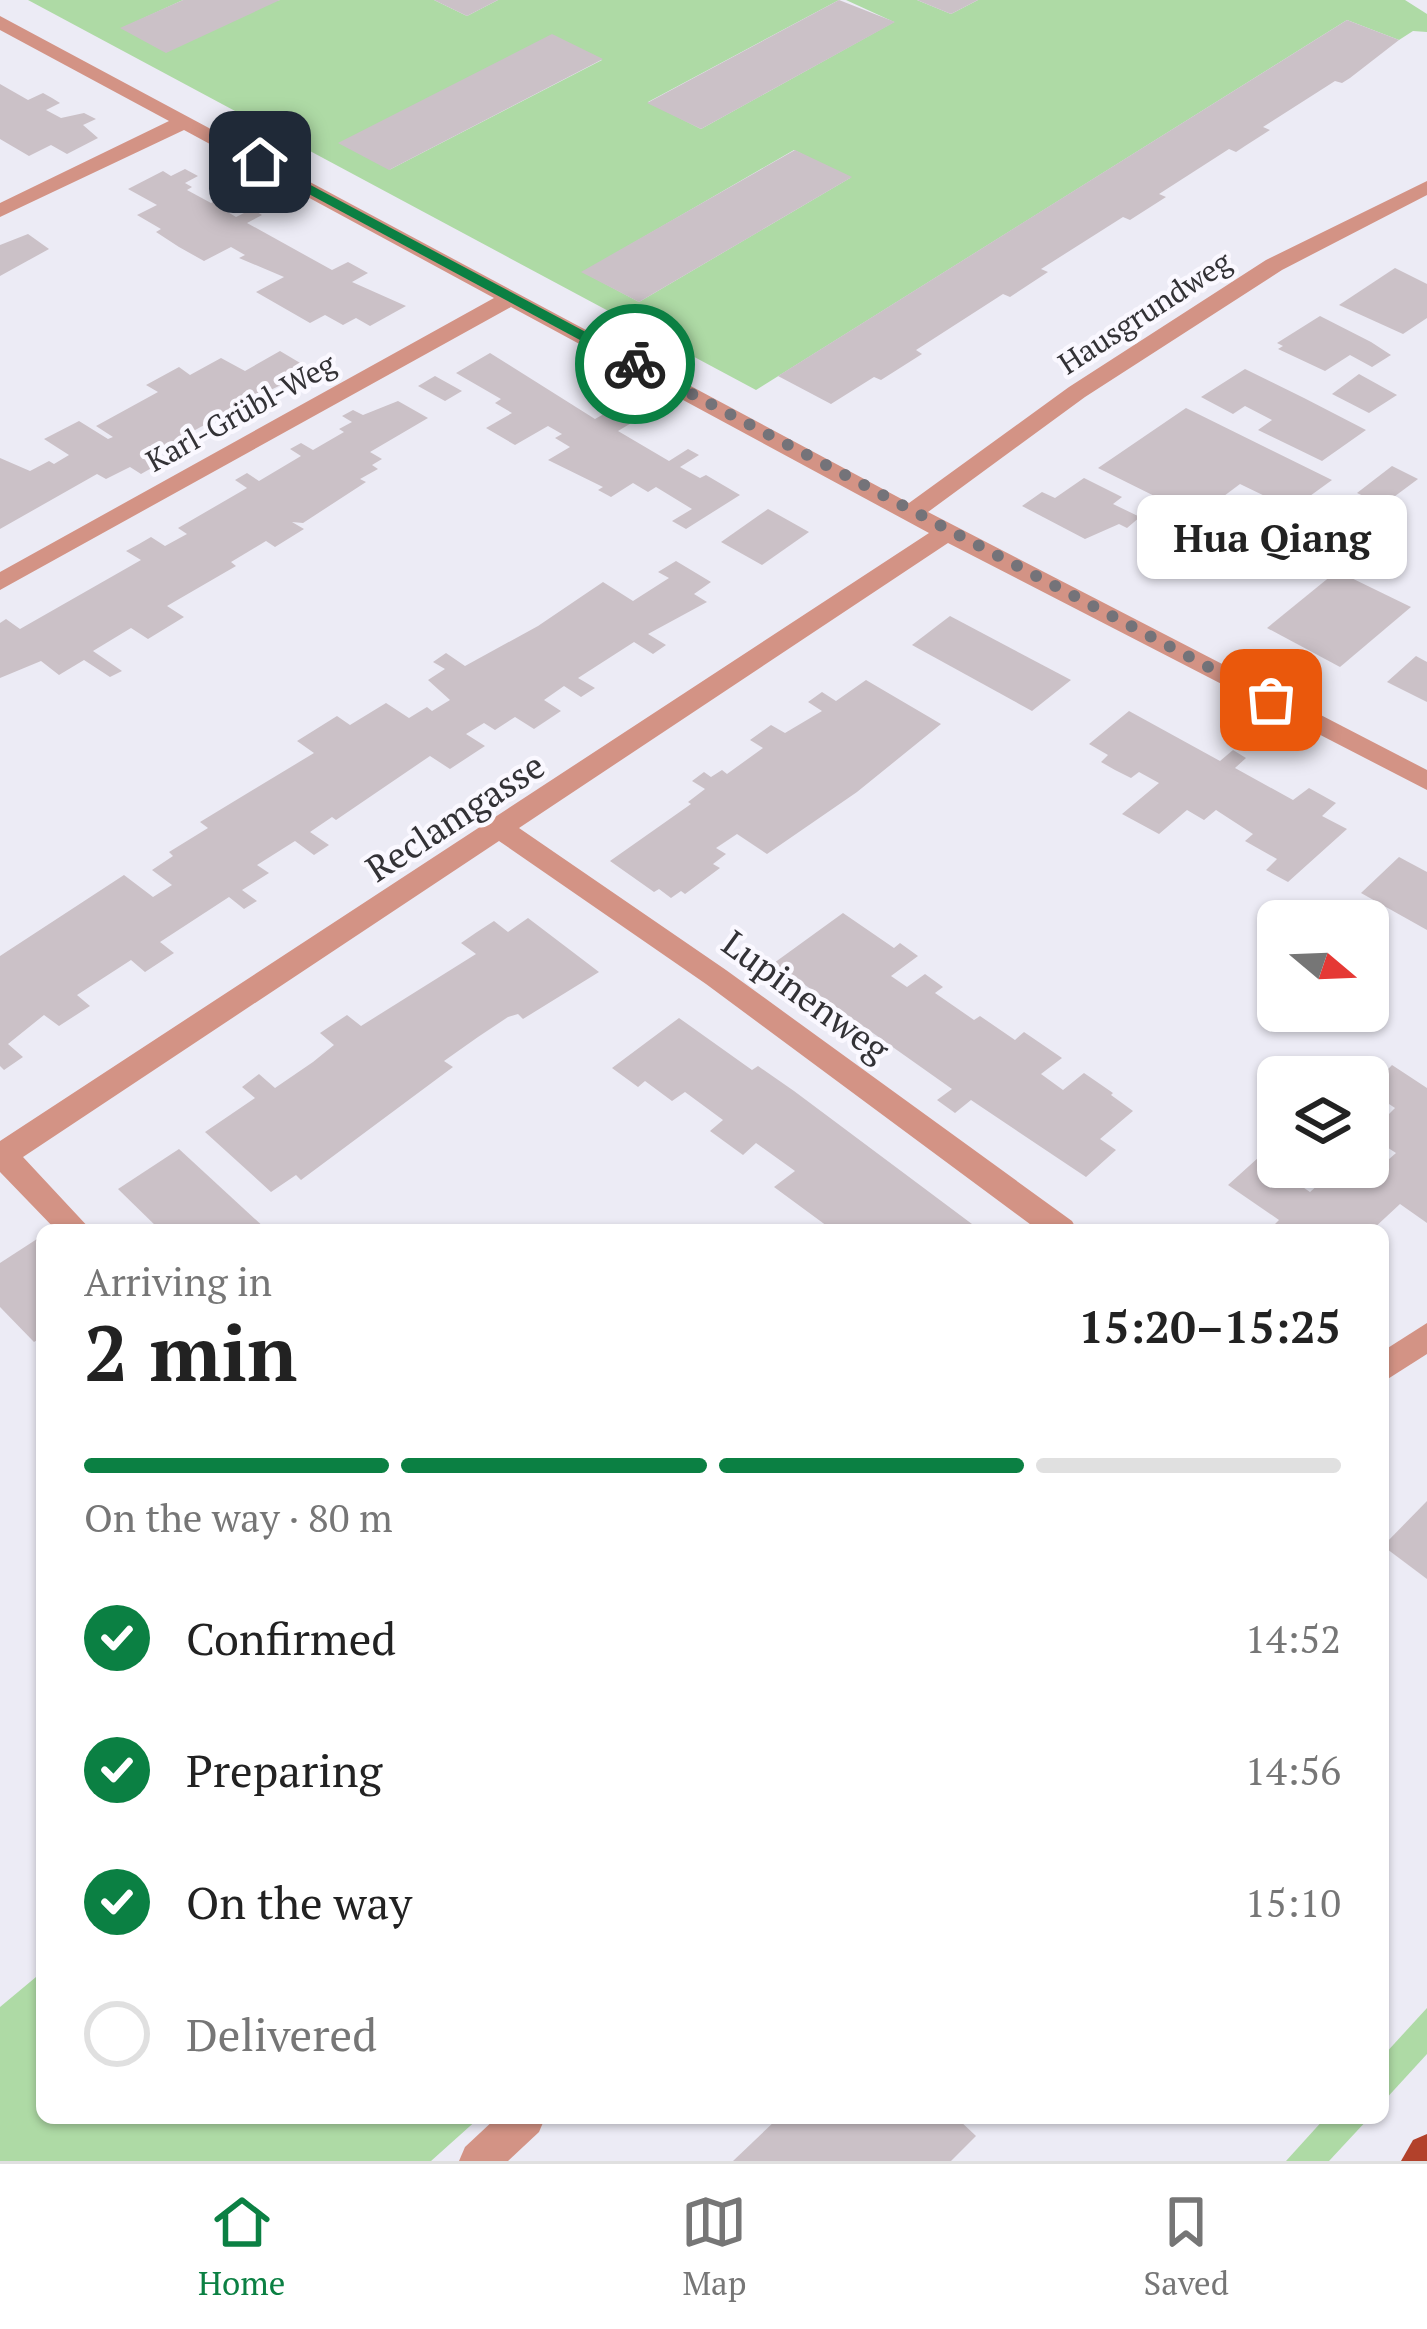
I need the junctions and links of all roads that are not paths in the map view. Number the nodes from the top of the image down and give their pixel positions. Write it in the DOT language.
graph roads {
  1 [pos="0,22"];
  2 [pos="186,121"];
  3 [pos="1427,187"];
  4 [pos="0,211"];
  5 [pos="512,297"];
  6 [pos="911,512"];
  7 [pos="947,532"];
  8 [pos="0,582"];
  9 [pos="1427,781"];
  10 [pos="502,830"];
  11 [pos="1,1156"];
  12 [pos="69,1224"];
  13 [pos="1053,1224"];
  14 [pos="1427,1336"];
  15 [pos="1389,1364"];
  16 [pos="518,2124"];
  17 [pos="1427,2154"];
  18 [pos="478,2161"];
  19 [pos="1421,2161"];
  1 -- 2 [label="street"];
  2 -- 4 [label="street"];
  2 -- 5 [label="street"];
  3 -- 6 [label="street, Hausgrundweg"];
  5 -- 6 [label="street"];
  5 -- 8 [label="street, Karl-Grübl-Weg"];
  6 -- 7 [label="street"];
  7 -- 9 [label="street"];
  7 -- 10 [label="street, Reclamgasse"];
  10 -- 11 [label="street, Reclamgasse"];
  10 -- 13 [label="street, Lupinenweg"];
  11 -- 12 [label="street"];
  14 -- 15 [label="street"];
  16 -- 18 [label="street"];
  17 -- 19 [label="main road"];
}
